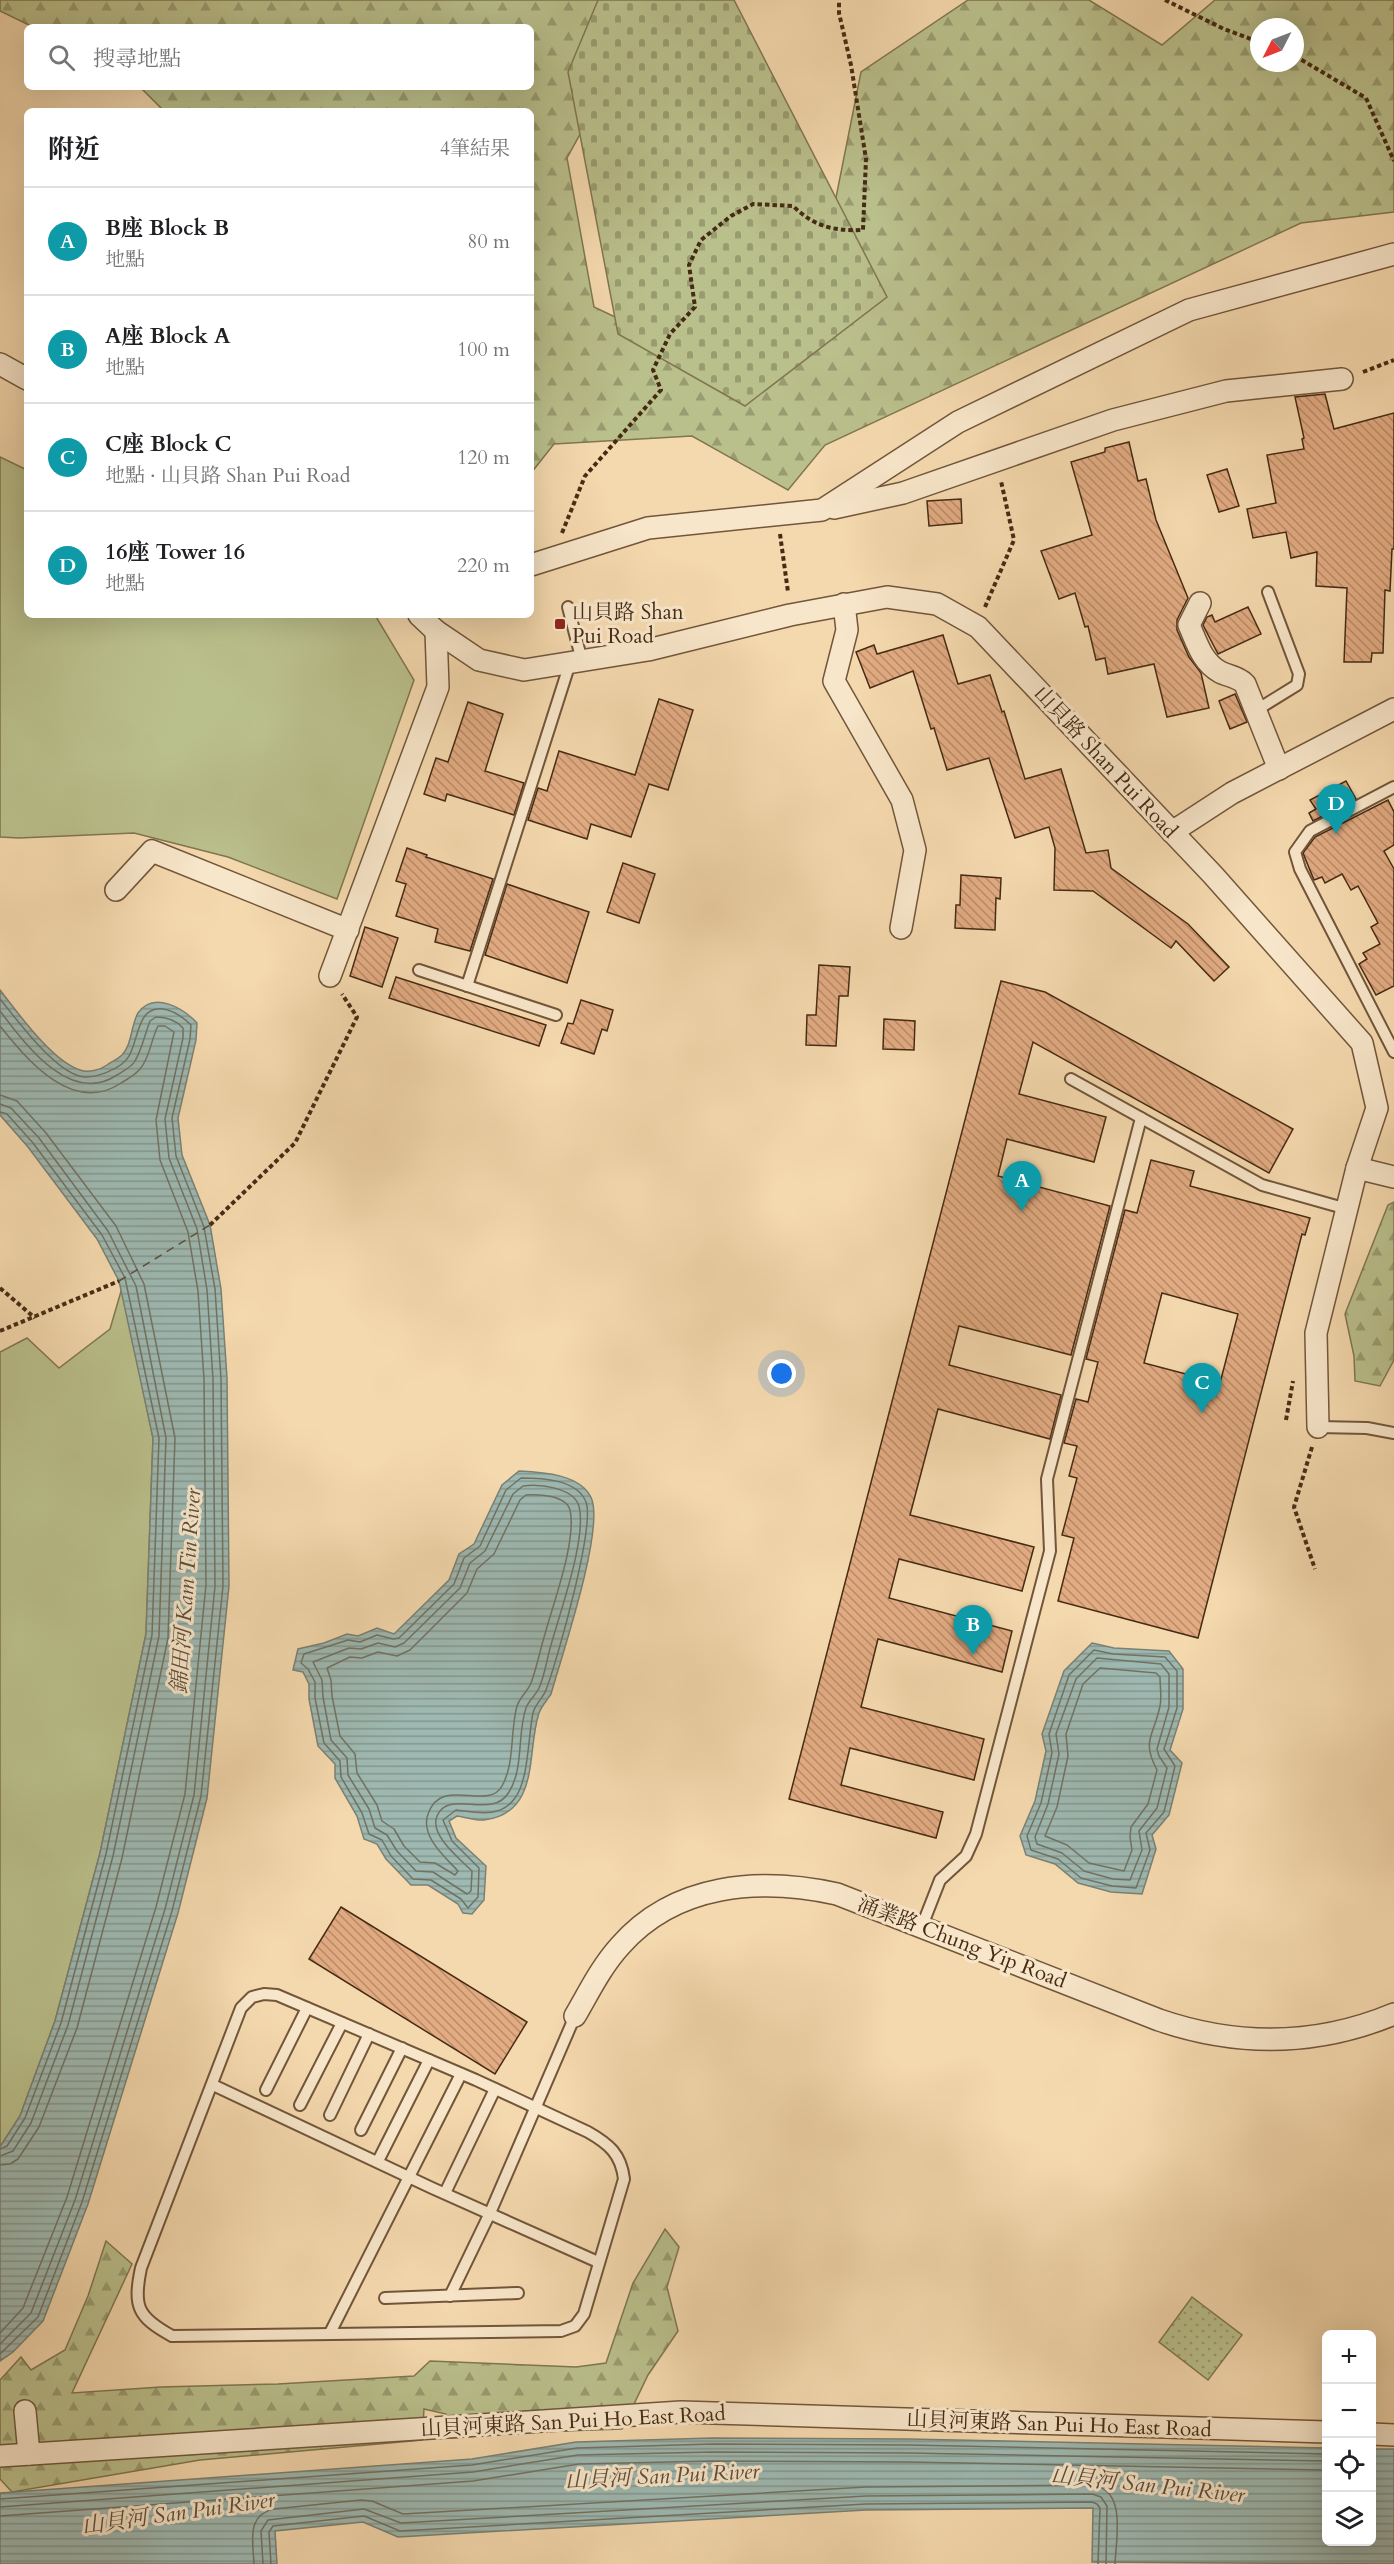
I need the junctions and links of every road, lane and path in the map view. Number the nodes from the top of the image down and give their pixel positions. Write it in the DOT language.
graph roads {
  1 [pos="839,0"];
  2 [pos="1165,0"];
  3 [pos="1250,39"];
  4 [pos="1304,61"];
  5 [pos="1394,161"];
  6 [pos="1394,254"];
  7 [pos="1394,360"];
  8 [pos="0,364"];
  9 [pos="24,377"];
  10 [pos="1342,379"];
  11 [pos="996,460"];
  12 [pos="822,510"];
  13 [pos="778,516"];
  14 [pos="551,558"];
  15 [pos="534,564"];
  16 [pos="1268,592"];
  17 [pos="789,599"];
  18 [pos="1200,603"];
  19 [pos="844,604"];
  20 [pos="568,607"];
  21 [pos="982,613"];
  22 [pos="422,618"];
  23 [pos="436,631"];
  24 [pos="576,662"];
  25 [pos="1394,709"];
  26 [pos="1255,711"];
  27 [pos="1279,769"];
  28 [pos="1394,787"];
  29 [pos="1172,832"];
  30 [pos="116,890"];
  31 [pos="901,928"];
  32 [pos="348,930"];
  33 [pos="418,970"];
  34 [pos="330,976"];
  35 [pos="467,986"];
  36 [pos="556,1015"];
  37 [pos="1394,1052"];
  38 [pos="1071,1079"];
  39 [pos="1141,1118"];
  40 [pos="1357,1168"];
  41 [pos="1394,1178"];
  42 [pos="1347,1209"];
  43 [pos="210,1225"];
  44 [pos="119,1281"];
  45 [pos="0,1288"];
  46 [pos="35,1318"];
  47 [pos="0,1331"];
  48 [pos="1294,1377"];
  49 [pos="1286,1420"];
  50 [pos="1318,1427"];
  51 [pos="1394,1433"];
  52 [pos="1315,1569"];
  53 [pos="922,1926"];
  54 [pos="307,2008"];
  55 [pos="1394,2014"];
  56 [pos="575,2016"];
  57 [pos="342,2023"];
  58 [pos="369,2034"];
  59 [pos="402,2048"];
  60 [pos="429,2060"];
  61 [pos="461,2074"];
  62 [pos="213,2085"];
  63 [pos="495,2089"];
  64 [pos="266,2090"];
  65 [pos="300,2106"];
  66 [pos="535,2108"];
  67 [pos="330,2115"];
  68 [pos="361,2130"];
  69 [pos="378,2161"];
  70 [pos="410,2176"];
  71 [pos="445,2193"];
  72 [pos="490,2213"];
  73 [pos="598,2262"];
  74 [pos="518,2293"];
  75 [pos="450,2296"];
  76 [pos="386,2298"];
  77 [pos="330,2333"];
  78 [pos="25,2411"];
  79 [pos="1322,2432"];
  80 [pos="1376,2434"];
  81 [pos="1394,2435"];
  82 [pos="29,2454"];
  83 [pos="0,2456"];
  1 -- 14 [label="path"];
  2 -- 3 [label="path"];
  4 -- 5 [label="path"];
  6 -- 12 [label="street"];
  7 -- 10 [label="path"];
  8 -- 9 [label="street"];
  10 -- 11 [label="street"];
  11 -- 12 [label="street"];
  11 -- 21 [label="path"];
  12 -- 13 [label="street"];
  13 -- 14 [label="street"];
  13 -- 17 [label="path"];
  14 -- 15 [label="street"];
  16 -- 26 [label="lane"];
  18 -- 26 [label="street"];
  19 -- 24 [label="street, 山貝路 Shan Pui Road"];
  19 -- 29 [label="street, 山貝路 Shan Pui Road"];
  19 -- 31 [label="street"];
  20 -- 24 [label="lane"];
  22 -- 23 [label="street, 山貝路 Shan Pui Road"];
  23 -- 24 [label="street, 山貝路 Shan Pui Road"];
  23 -- 32 [label="street"];
  24 -- 35 [label="lane"];
  25 -- 27 [label="street"];
  26 -- 27 [label="street"];
  27 -- 29 [label="street"];
  28 -- 37 [label="lane"];
  29 -- 40 [label="street, 山貝路 Shan Pui Road"];
  30 -- 32 [label="street"];
  32 -- 34 [label="street"];
  33 -- 35 [label="lane"];
  34 -- 43 [label="path"];
  35 -- 36 [label="lane"];
  38 -- 39 [label="lane"];
  39 -- 42 [label="lane"];
  39 -- 53 [label="lane"];
  40 -- 41 [label="street"];
  40 -- 42 [label="street, 山貝路 Shan Pui Road"];
  42 -- 50 [label="street, 山貝路 Shan Pui Road"];
  44 -- 46 [label="path"];
  45 -- 46 [label="path"];
  46 -- 47 [label="path"];
  48 -- 49 [label="path"];
  50 -- 51 [label="lane"];
  50 -- 52 [label="path"];
  53 -- 55 [label="street, 涌業路 Chung Yip Road"];
  53 -- 56 [label="street, 涌業路 Chung Yip Road"];
  54 -- 57 [label="lane"];
  54 -- 62 [label="lane"];
  54 -- 64 [label="lane"];
  56 -- 66 [label="lane"];
  57 -- 58 [label="lane"];
  57 -- 65 [label="lane"];
  58 -- 59 [label="lane"];
  58 -- 67 [label="lane"];
  59 -- 60 [label="lane"];
  59 -- 68 [label="lane"];
  60 -- 61 [label="lane"];
  60 -- 69 [label="lane"];
  61 -- 63 [label="lane"];
  61 -- 70 [label="lane"];
  62 -- 69 [label="lane"];
  62 -- 77 [label="lane"];
  63 -- 66 [label="lane"];
  63 -- 71 [label="lane"];
  66 -- 72 [label="lane"];
  66 -- 73 [label="lane"];
  69 -- 70 [label="lane"];
  70 -- 71 [label="lane"];
  70 -- 77 [label="lane"];
  71 -- 72 [label="lane"];
  72 -- 73 [label="lane"];
  72 -- 75 [label="lane"];
  73 -- 77 [label="lane"];
  74 -- 75 [label="lane"];
  75 -- 76 [label="lane"];
  78 -- 82 [label="street"];
  79 -- 82 [label="street, 山貝河東路 San Pui Ho East Road"];
  80 -- 81 [label="street"];
  82 -- 83 [label="street, 山貝河東路 San Pui Ho East Road"];
}
